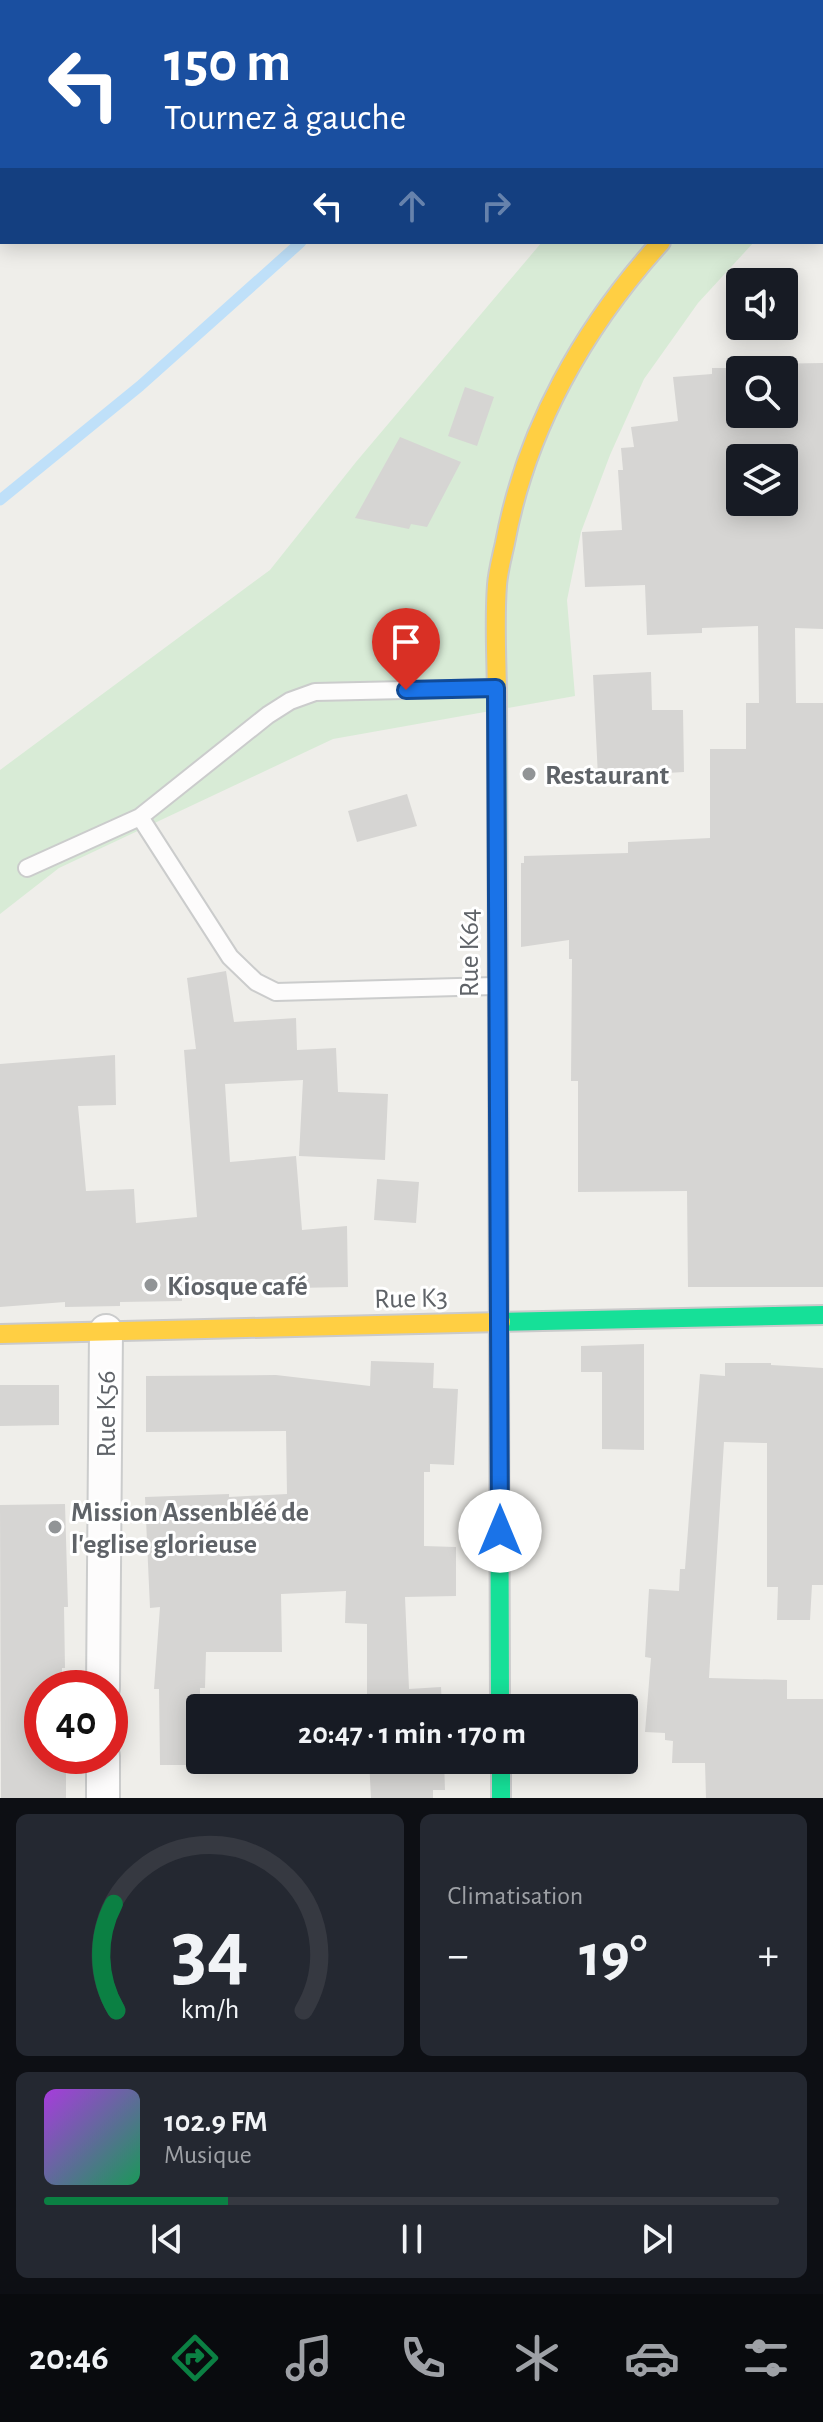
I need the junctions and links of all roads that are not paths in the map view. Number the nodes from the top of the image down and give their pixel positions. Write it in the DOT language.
graph roads {
  1 [pos="659,244"];
  2 [pos="496,688"];
  3 [pos="140,817"];
  4 [pos="27,868"];
  5 [pos="496,986"];
  6 [pos="823,1315"];
  7 [pos="500,1324"];
  8 [pos="106,1331"];
  9 [pos="0,1334"];
  10 [pos="103,1670"];
  11 [pos="500,1694"];
  12 [pos="103,1774"];
  13 [pos="501,1774"];
  14 [pos="103,1798"];
  15 [pos="501,1798"];
  1 -- 2 [label="street, Rue K64"];
  2 -- 3 [label="lane"];
  2 -- 5 [label="street, Rue K64"];
  3 -- 4 [label="lane"];
  3 -- 5 [label="lane"];
  5 -- 7 [label="street, Rue K64"];
  6 -- 7 [label="street, Rue K3"];
  7 -- 8 [label="street, Rue K3"];
  7 -- 11 [label="street, Rue K64"];
  8 -- 9 [label="street, Rue K3"];
  8 -- 10 [label="street, Rue K56"];
  12 -- 14 [label="street"];
  13 -- 15 [label="street"];
}
